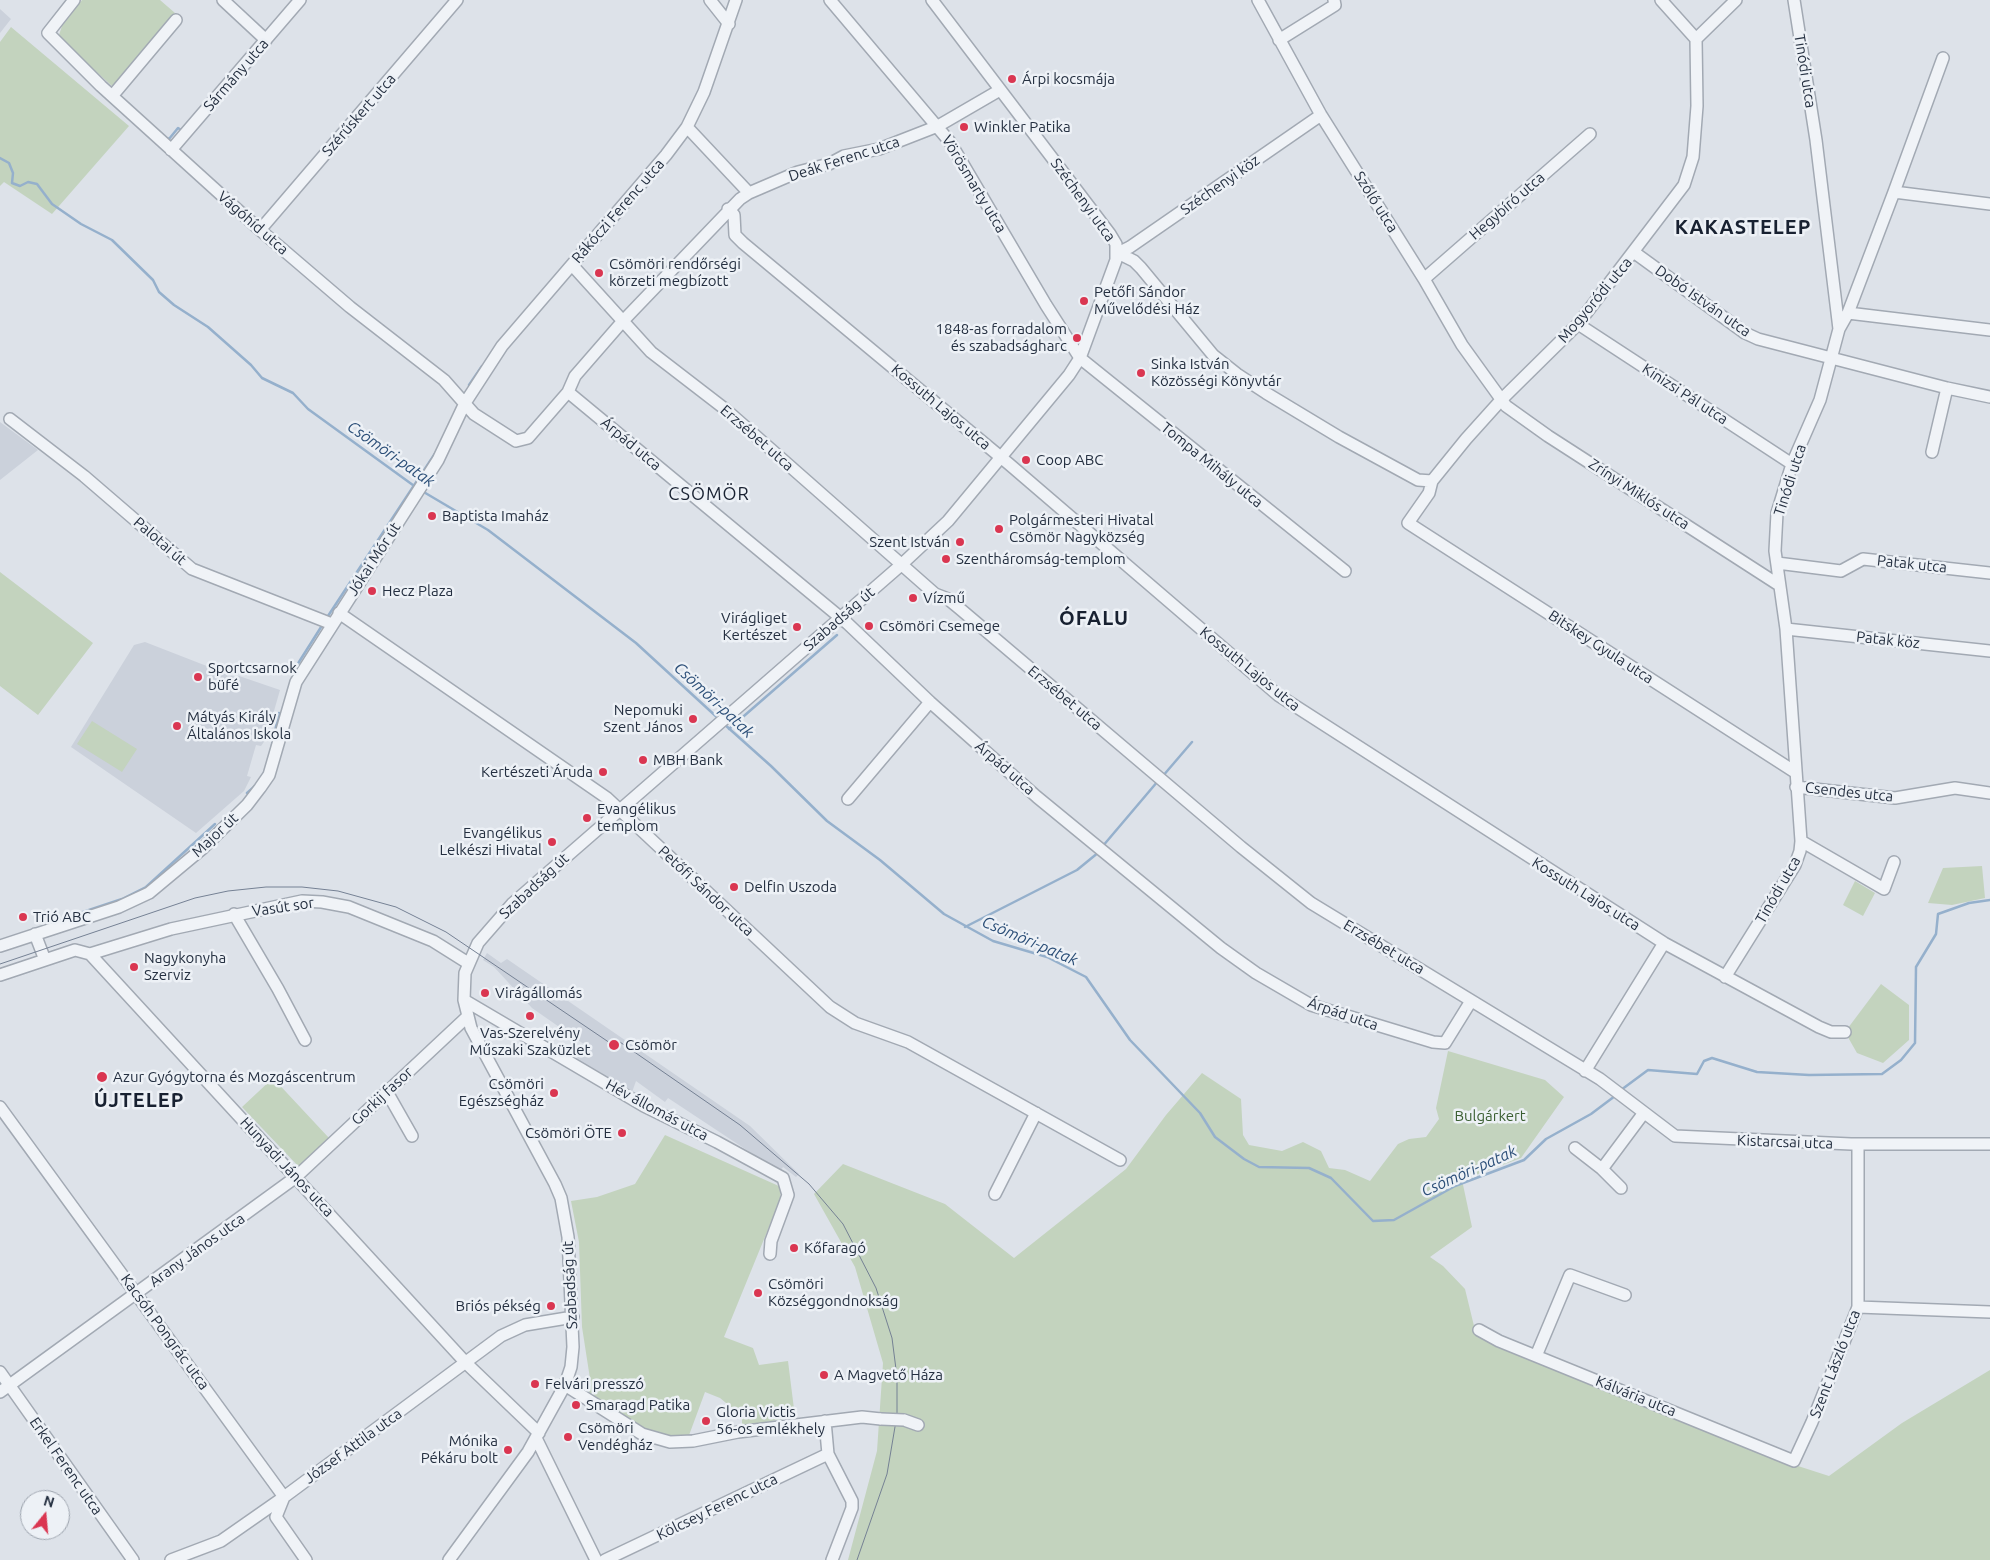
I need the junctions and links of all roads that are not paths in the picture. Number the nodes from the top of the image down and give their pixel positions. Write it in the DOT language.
graph roads {
  1 [pos="74,0"];
  2 [pos="223,0"];
  3 [pos="300,0"];
  4 [pos="457,0"];
  5 [pos="710,0"];
  6 [pos="736,0"];
  7 [pos="830,0"];
  8 [pos="932,0"];
  9 [pos="1258,0"];
  10 [pos="1334,0"];
  11 [pos="1661,0"];
  12 [pos="1736,0"];
  13 [pos="1794,0"];
  14 [pos="176,20"];
  15 [pos="730,24"];
  16 [pos="1696,39"];
  17 [pos="266,40"];
  18 [pos="1279,40"];
  19 [pos="1943,58"];
  20 [pos="1000,90"];
  21 [pos="113,95"];
  22 [pos="1320,115"];
  23 [pos="938,126"];
  24 [pos="687,127"];
  25 [pos="1590,134"];
  26 [pos="171,150"];
  27 [pos="750,192"];
  28 [pos="1894,192"];
  29 [pos="1990,204"];
  30 [pos="728,210"];
  31 [pos="260,230"];
  32 [pos="1118,252"];
  33 [pos="1635,253"];
  34 [pos="572,265"];
  35 [pos="1424,279"];
  36 [pos="1848,313"];
  37 [pos="622,322"];
  38 [pos="1578,324"];
  39 [pos="1840,329"];
  40 [pos="1990,330"];
  41 [pos="1080,358"];
  42 [pos="1833,358"];
  43 [pos="1947,388"];
  44 [pos="568,392"];
  45 [pos="1990,397"];
  46 [pos="1502,399"];
  47 [pos="465,402"];
  48 [pos="10,419"];
  49 [pos="520,441"];
  50 [pos="1932,452"];
  51 [pos="1002,458"];
  52 [pos="1792,464"];
  53 [pos="1432,481"];
  54 [pos="1408,522"];
  55 [pos="1777,563"];
  56 [pos="901,565"];
  57 [pos="1345,571"];
  58 [pos="1990,573"];
  59 [pos="1779,585"];
  60 [pos="339,613"];
  61 [pos="839,618"];
  62 [pos="327,622"];
  63 [pos="1786,629"];
  64 [pos="1990,651"];
  65 [pos="930,702"];
  66 [pos="1795,772"];
  67 [pos="1796,787"];
  68 [pos="1990,793"];
  69 [pos="848,799"];
  70 [pos="619,810"];
  71 [pos="1801,841"];
  72 [pos="1894,862"];
  73 [pos="234,914"];
  74 [pos="35,934"];
  75 [pos="1664,943"];
  76 [pos="0,946"];
  77 [pos="90,954"];
  78 [pos="45,960"];
  79 [pos="468,963"];
  80 [pos="0,975"];
  81 [pos="1725,977"];
  82 [pos="464,1000"];
  83 [pos="1471,1001"];
  84 [pos="468,1016"];
  85 [pos="1846,1032"];
  86 [pos="304,1040"];
  87 [pos="1585,1071"];
  88 [pos="1600,1079"];
  89 [pos="387,1092"];
  90 [pos="0,1107"];
  91 [pos="1036,1113"];
  92 [pos="1643,1114"];
  93 [pos="412,1136"];
  94 [pos="1858,1144"];
  95 [pos="1990,1144"];
  96 [pos="1575,1148"];
  97 [pos="1120,1160"];
  98 [pos="1602,1169"];
  99 [pos="296,1177"];
  100 [pos="1621,1188"];
  101 [pos="994,1194"];
  102 [pos="770,1254"];
  103 [pos="137,1293"];
  104 [pos="1625,1295"];
  105 [pos="1858,1307"];
  106 [pos="1990,1312"];
  107 [pos="572,1317"];
  108 [pos="1479,1330"];
  109 [pos="1536,1356"];
  110 [pos="466,1363"];
  111 [pos="0,1372"];
  112 [pos="565,1385"];
  113 [pos="5,1389"];
  114 [pos="825,1421"];
  115 [pos="918,1425"];
  116 [pos="537,1435"];
  117 [pos="828,1454"];
  118 [pos="1794,1461"];
  119 [pos="284,1497"];
  120 [pos="276,1517"];
  121 [pos="240,1528"];
  122 [pos="133,1560"];
  123 [pos="171,1560"];
  124 [pos="306,1560"];
  125 [pos="449,1560"];
  126 [pos="596,1560"];
  127 [pos="605,1560"];
  128 [pos="832,1560"];
  1 -- 21 [label="street, Vágóhíd utca"];
  2 -- 17 [label="street"];
  3 -- 17 [label="street, Sármány utca"];
  4 -- 31 [label="street, Szérűskert utca"];
  5 -- 15 [label="street"];
  6 -- 15 [label="street, Rákóczi Ferenc utca"];
  7 -- 23 [label="street, Vörösmarty utca"];
  8 -- 20 [label="street, Széchenyi utca"];
  9 -- 18 [label="street, Szőlő utca"];
  10 -- 18 [label="street"];
  11 -- 16 [label="street"];
  12 -- 16 [label="street"];
  13 -- 39 [label="street, Tinódi utca"];
  14 -- 21 [label="street"];
  15 -- 24 [label="street, Rákóczi Ferenc utca"];
  16 -- 33 [label="street, Mogyoródi utca"];
  17 -- 26 [label="street, Sármány utca"];
  18 -- 22 [label="street, Szőlő utca"];
  19 -- 28 [label="street"];
  20 -- 23 [label="street, Deák Ferenc utca"];
  20 -- 32 [label="street, Széchenyi utca"];
  21 -- 26 [label="street, Vágóhíd utca"];
  22 -- 32 [label="street, Széchenyi köz"];
  22 -- 35 [label="street, Szőlő utca"];
  23 -- 27 [label="street, Deák Ferenc utca"];
  23 -- 41 [label="street, Vörösmarty utca"];
  24 -- 27 [label="street"];
  24 -- 34 [label="street, Rákóczi Ferenc utca"];
  25 -- 35 [label="street, Hegybíró utca"];
  26 -- 31 [label="street, Vágóhíd utca"];
  27 -- 30 [label="street, Deák Ferenc utca"];
  28 -- 29 [label="street"];
  28 -- 36 [label="street"];
  30 -- 37 [label="street, Deák Ferenc utca"];
  30 -- 51 [label="street, Kossuth Lajos utca"];
  31 -- 47 [label="street, Vágóhíd utca"];
  32 -- 41 [label="street, Szabadság út"];
  32 -- 53 [label="street, Széchenyi utca"];
  33 -- 38 [label="street, Mogyoródi utca"];
  33 -- 42 [label="street, Dobó István utca"];
  34 -- 37 [label="street, Erzsébet utca"];
  34 -- 47 [label="street, Rákóczi Ferenc utca"];
  35 -- 46 [label="street, Szőlő utca"];
  36 -- 39 [label="street"];
  36 -- 40 [label="street"];
  37 -- 44 [label="street, Deák Ferenc utca"];
  37 -- 56 [label="street, Erzsébet utca"];
  38 -- 46 [label="street, Mogyoródi utca"];
  38 -- 52 [label="street, Kinizsi Pál utca"];
  39 -- 42 [label="street, Tinódi utca"];
  41 -- 51 [label="street, Szabadság út"];
  41 -- 57 [label="street, Tompa Mihály utca"];
  42 -- 43 [label="street, Dobó István utca"];
  42 -- 52 [label="street, Tinódi utca"];
  43 -- 45 [label="street, Dobó István utca"];
  43 -- 50 [label="street"];
  44 -- 49 [label="street, Deák Ferenc utca"];
  44 -- 61 [label="street, Árpád utca"];
  46 -- 53 [label="street, Mogyoródi utca"];
  46 -- 59 [label="street, Zrínyi Miklós utca"];
  47 -- 49 [label="street, Vágóhíd utca"];
  47 -- 60 [label="street, Jókai Mór út"];
  48 -- 62 [label="street, Palotai út"];
  51 -- 56 [label="street, Szabadság út"];
  51 -- 75 [label="street, Kossuth Lajos utca"];
  52 -- 55 [label="street, Tinódi utca"];
  53 -- 54 [label="street, Mogyoródi utca"];
  54 -- 66 [label="street, Bitskey Gyula utca"];
  55 -- 58 [label="street, Patak utca"];
  55 -- 59 [label="street, Tinódi utca"];
  56 -- 61 [label="street, Szabadság út"];
  56 -- 83 [label="street, Erzsébet utca"];
  59 -- 63 [label="street, Tinódi utca"];
  60 -- 62 [label="street, Jókai Mór út"];
  60 -- 70 [label="street, Petőfi Sándor utca"];
  61 -- 65 [label="street, Árpád utca"];
  61 -- 70 [label="street, Szabadság út"];
  62 -- 74 [label="street, Major út"];
  63 -- 64 [label="street, Patak köz"];
  63 -- 66 [label="street, Tinódi utca"];
  65 -- 69 [label="street"];
  65 -- 83 [label="street, Árpád utca"];
  66 -- 67 [label="street, Tinódi utca"];
  67 -- 68 [label="street, Csendes utca"];
  67 -- 71 [label="street, Tinódi utca"];
  70 -- 79 [label="street, Szabadság út"];
  70 -- 91 [label="street, Petőfi Sándor utca"];
  71 -- 72 [label="street"];
  71 -- 81 [label="street, Tinódi utca"];
  73 -- 77 [label="street, Vasút sor"];
  73 -- 79 [label="street, Vasút sor"];
  73 -- 86 [label="street"];
  74 -- 76 [label="street, Major út"];
  74 -- 78 [label="street"];
  75 -- 81 [label="street, Kossuth Lajos utca"];
  75 -- 87 [label="street"];
  77 -- 78 [label="street"];
  77 -- 99 [label="street, Hunyadi János utca"];
  78 -- 80 [label="street"];
  79 -- 82 [label="street, Szabadság út"];
  81 -- 85 [label="street, Kossuth Lajos utca"];
  82 -- 84 [label="street, Szabadság út"];
  82 -- 102 [label="street, Hév állomás utca"];
  83 -- 87 [label="street, Erzsébet utca"];
  84 -- 89 [label="street, Gorkij fasor"];
  84 -- 107 [label="street, Szabadság út"];
  87 -- 88 [label="street, Erzsébet utca"];
  88 -- 92 [label="street, Kistarcsai utca"];
  89 -- 93 [label="street"];
  89 -- 99 [label="street, Gorkij fasor"];
  90 -- 103 [label="street, Kacsóh Pongrác utca"];
  91 -- 97 [label="street, Petőfi Sándor utca"];
  91 -- 101 [label="street"];
  92 -- 94 [label="street, Kistarcsai utca"];
  92 -- 98 [label="street"];
  94 -- 95 [label="street, Kistarcsai utca"];
  94 -- 105 [label="street, Szent László utca"];
  96 -- 98 [label="street"];
  98 -- 100 [label="street"];
  99 -- 103 [label="street, Arany János utca"];
  99 -- 110 [label="street, Hunyadi János utca"];
  103 -- 113 [label="street, Arany János utca"];
  103 -- 119 [label="street, Kacsóh Pongrác utca"];
  104 -- 109 [label="street"];
  105 -- 106 [label="street"];
  105 -- 118 [label="street, Szent László utca"];
  107 -- 110 [label="street, József Attila utca"];
  107 -- 112 [label="street, Szabadság út"];
  108 -- 109 [label="street, Kálvária utca"];
  109 -- 118 [label="street, Kálvária utca"];
  110 -- 116 [label="street, Hunyadi János utca"];
  110 -- 119 [label="street, József Attila utca"];
  111 -- 113 [label="street, Erkel Ferenc utca"];
  112 -- 114 [label="street"];
  112 -- 116 [label="street, Szabadság út"];
  113 -- 122 [label="street, Erkel Ferenc utca"];
  114 -- 115 [label="street, bridge"];
  114 -- 117 [label="street"];
  116 -- 125 [label="street, Szabadság út"];
  116 -- 126 [label="street"];
  117 -- 127 [label="street, Kölcsey Ferenc utca"];
  117 -- 128 [label="street"];
  119 -- 120 [label="street"];
  119 -- 121 [label="street, József Attila utca"];
  120 -- 121 [label="street, József Attila utca"];
  120 -- 124 [label="street"];
  121 -- 123 [label="street, József Attila utca"];
}
